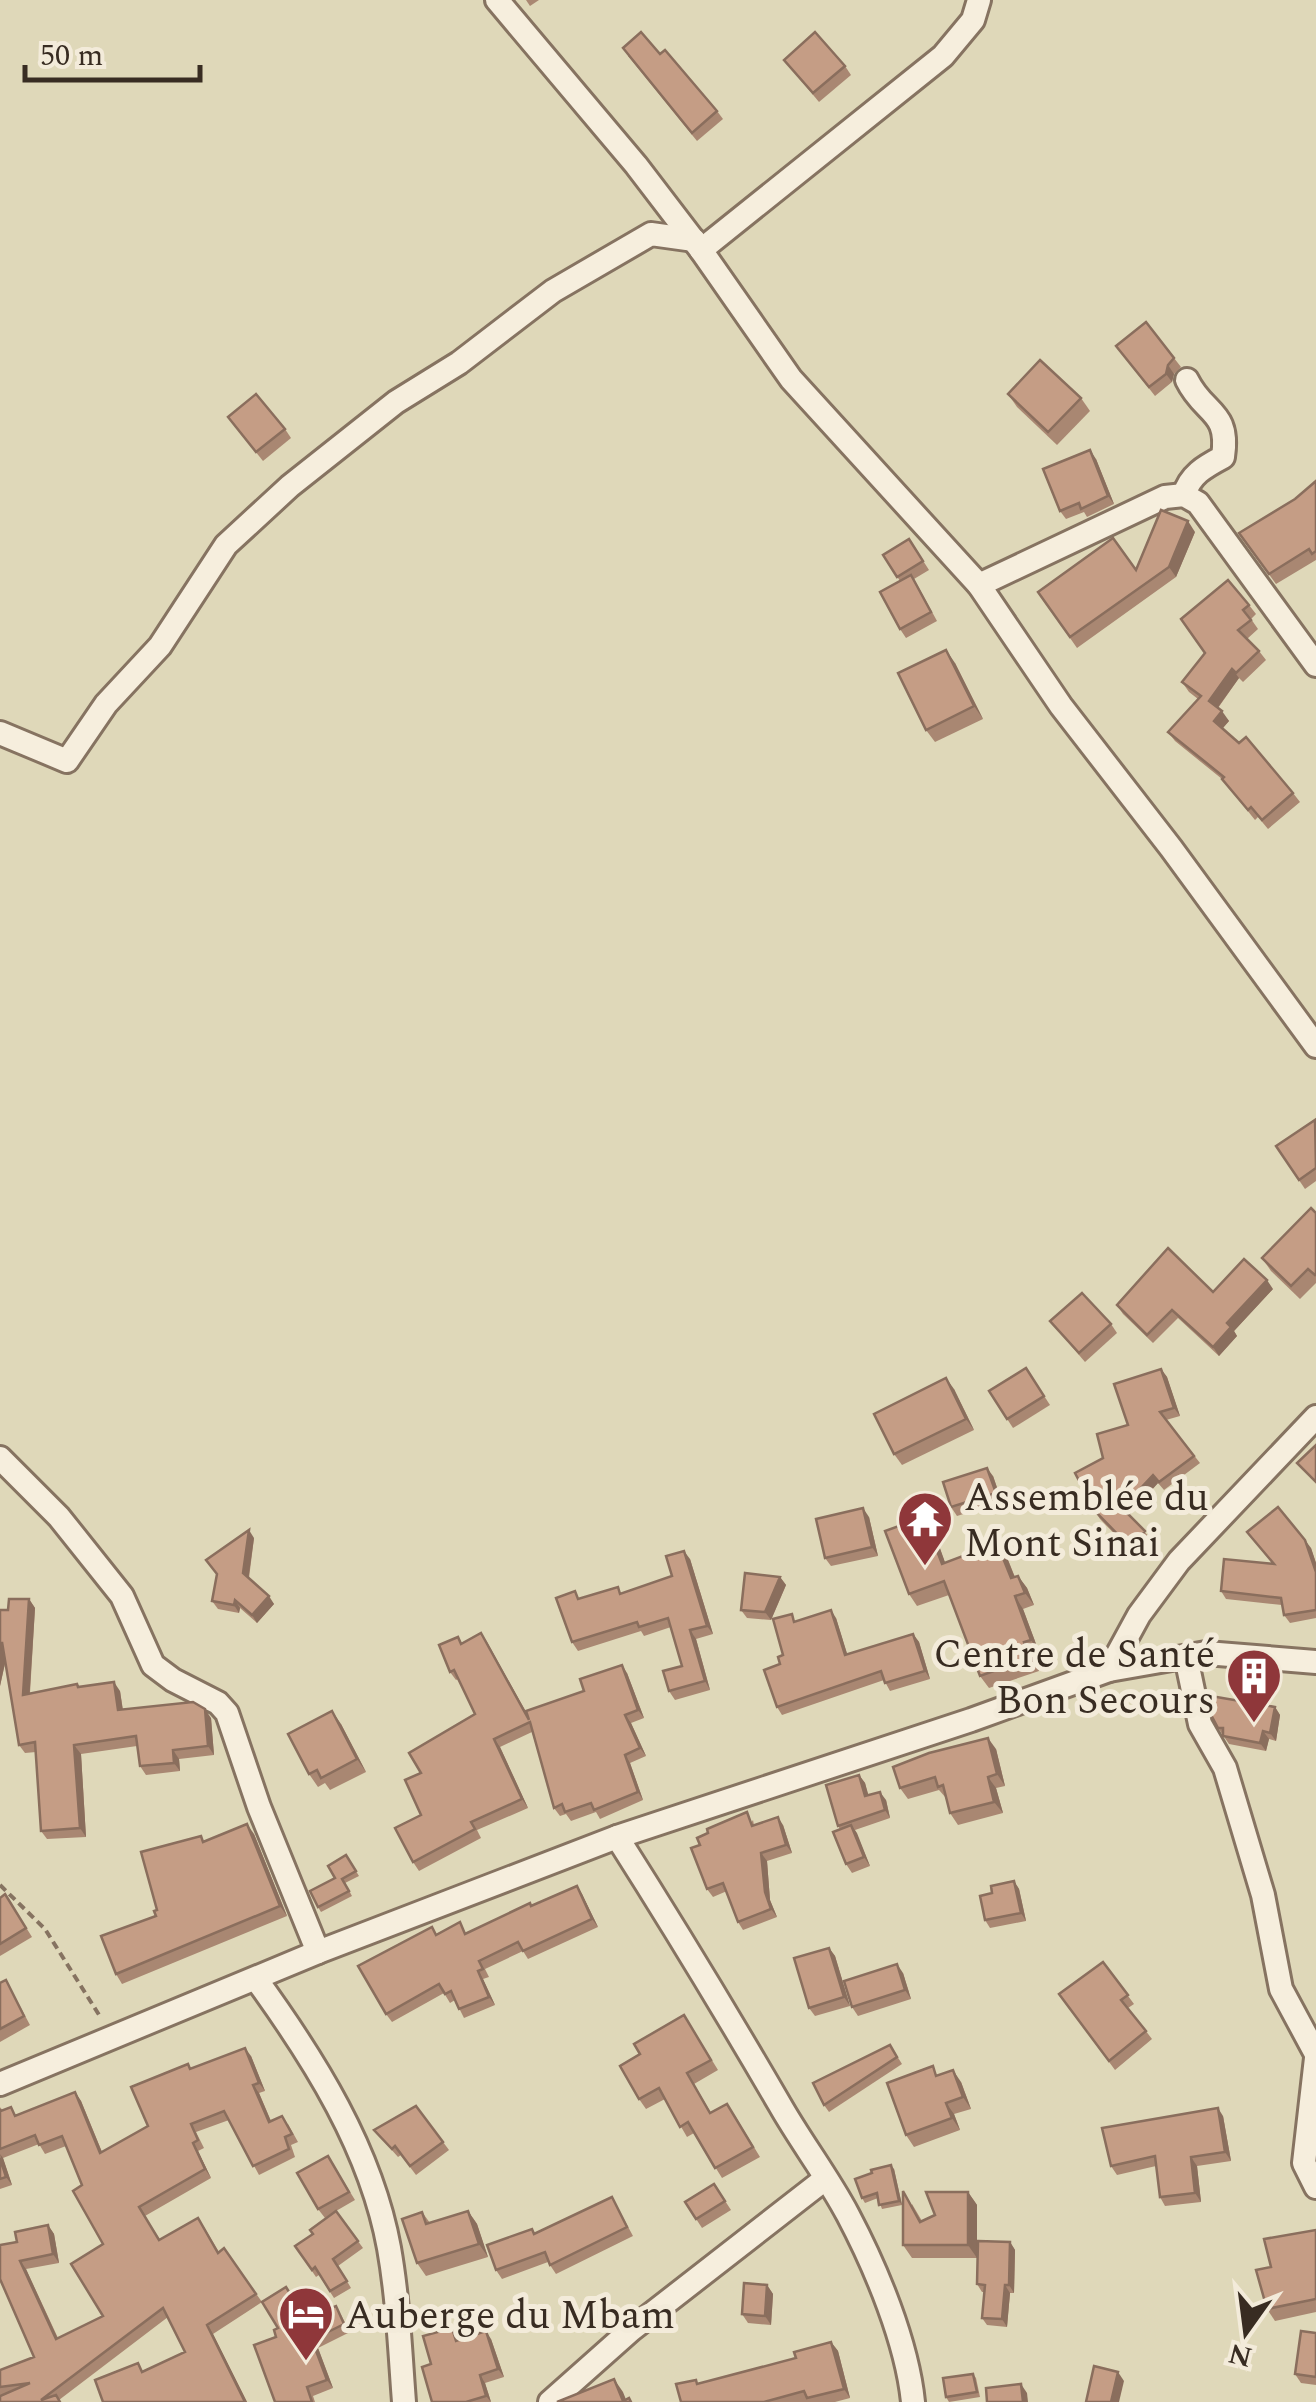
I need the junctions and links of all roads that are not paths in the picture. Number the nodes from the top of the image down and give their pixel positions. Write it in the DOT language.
graph roads {
  1 [pos="497,0"];
  2 [pos="979,0"];
  3 [pos="698,245"];
  4 [pos="1187,380"];
  5 [pos="1184,495"];
  6 [pos="980,585"];
  7 [pos="1316,666"];
  8 [pos="0,732"];
  9 [pos="1316,1046"];
  10 [pos="1316,1416"];
  11 [pos="0,1458"];
  12 [pos="1186,1657"];
  13 [pos="1316,1662"];
  14 [pos="1109,1670"];
  15 [pos="617,1837"];
  16 [pos="318,1952"];
  17 [pos="256,1979"];
  18 [pos="1316,2056"];
  19 [pos="0,2084"];
  20 [pos="825,2179"];
  21 [pos="1316,2187"];
  22 [pos="404,2402"];
  23 [pos="550,2402"];
  24 [pos="913,2402"];
  1 -- 3 [label="street"];
  2 -- 3 [label="street"];
  3 -- 6 [label="street"];
  3 -- 8 [label="street"];
  4 -- 5 [label="street"];
  5 -- 6 [label="street"];
  5 -- 7 [label="street"];
  6 -- 9 [label="street"];
  10 -- 14 [label="street"];
  11 -- 16 [label="street"];
  12 -- 13 [label="street"];
  12 -- 14 [label="street"];
  12 -- 18 [label="street"];
  14 -- 15 [label="street"];
  15 -- 16 [label="street"];
  15 -- 20 [label="street"];
  16 -- 17 [label="street"];
  17 -- 19 [label="street"];
  17 -- 22 [label="street"];
  18 -- 21 [label="street"];
  20 -- 23 [label="street"];
  20 -- 24 [label="street"];
}
